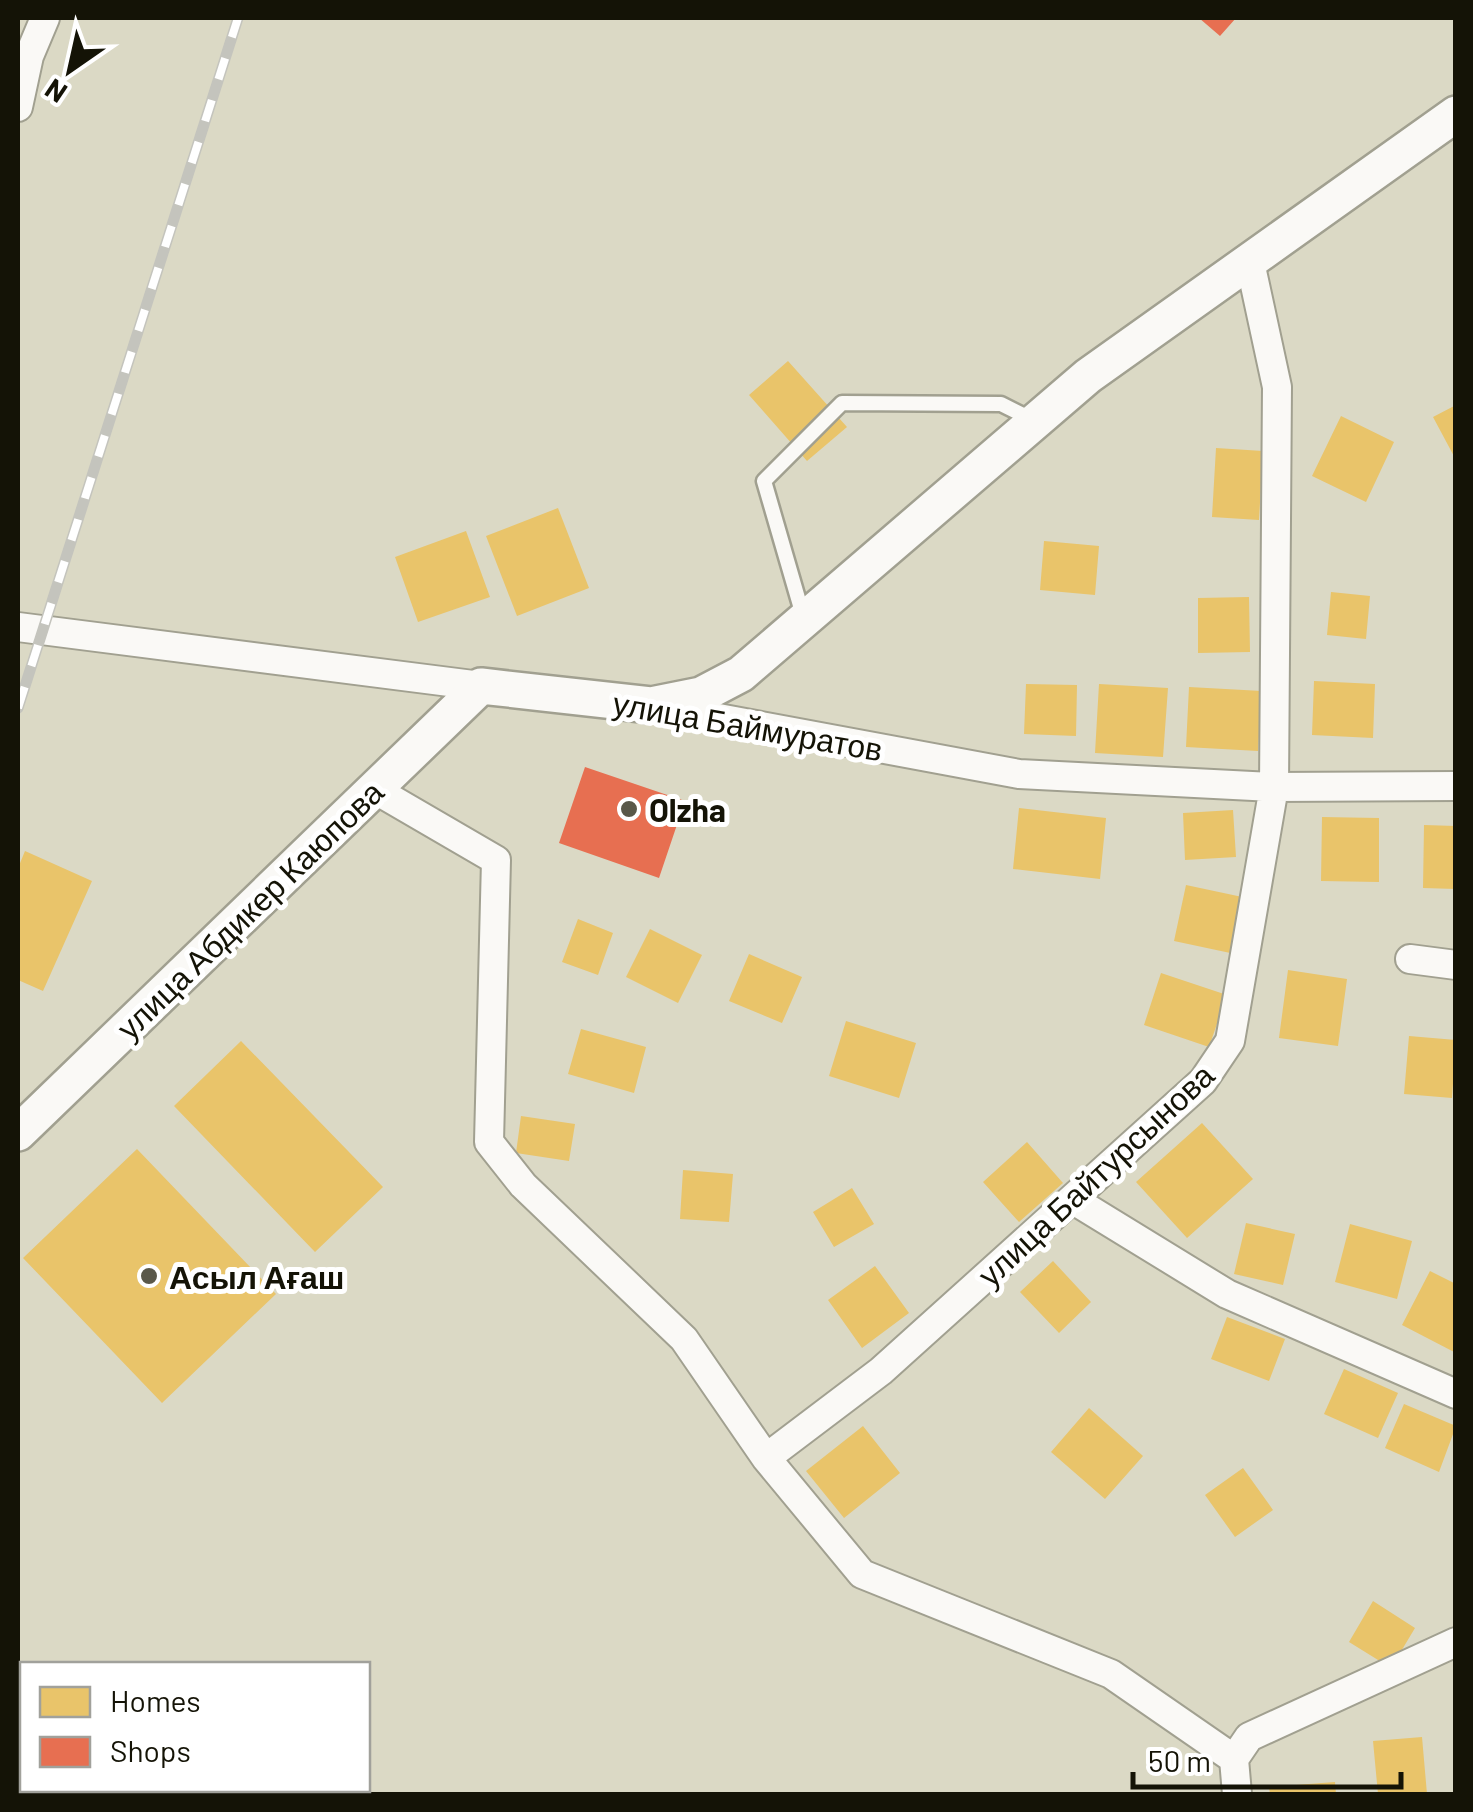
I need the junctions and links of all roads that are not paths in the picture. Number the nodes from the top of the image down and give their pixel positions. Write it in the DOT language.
graph roads {
  1 [pos="45,18"];
  2 [pos="23,54"];
  3 [pos="18,107"];
  4 [pos="1456,114"];
  5 [pos="1250,262"];
  6 [pos="1033,420"];
  7 [pos="804,619"];
  8 [pos="30,628"];
  9 [pos="481,686"];
  10 [pos="651,706"];
  11 [pos="1456,786"];
  12 [pos="1274,788"];
  13 [pos="374,789"];
  14 [pos="1410,959"];
  15 [pos="1456,965"];
  16 [pos="18,1133"];
  17 [pos="1072,1198"];
  18 [pos="1456,1394"];
  19 [pos="766,1458"];
  20 [pos="1456,1642"];
  21 [pos="1234,1759"];
  22 [pos="1237,1794"];
  1 -- 2 [label="street"];
  2 -- 3 [label="street"];
  4 -- 5 [label="street"];
  5 -- 6 [label="street"];
  5 -- 12 [label="street, улица Байтурсынова"];
  6 -- 7 [label="street"];
  6 -- 7 [label="lane"];
  7 -- 10 [label="street"];
  8 -- 9 [label="street, улица Баймуратов"];
  9 -- 10 [label="street, улица Баймуратов"];
  9 -- 13 [label="street, улица Абдикер Каюпова"];
  10 -- 12 [label="street, улица Баймуратов"];
  11 -- 12 [label="street, улица Баймуратов"];
  12 -- 17 [label="street, улица Байтурсынова"];
  13 -- 16 [label="street, улица Абдикер Каюпова"];
  13 -- 19 [label="street"];
  14 -- 15 [label="street"];
  17 -- 18 [label="street"];
  17 -- 19 [label="street, улица Байтурсынова"];
  19 -- 21 [label="street"];
  20 -- 21 [label="street"];
  21 -- 22 [label="street"];
}
